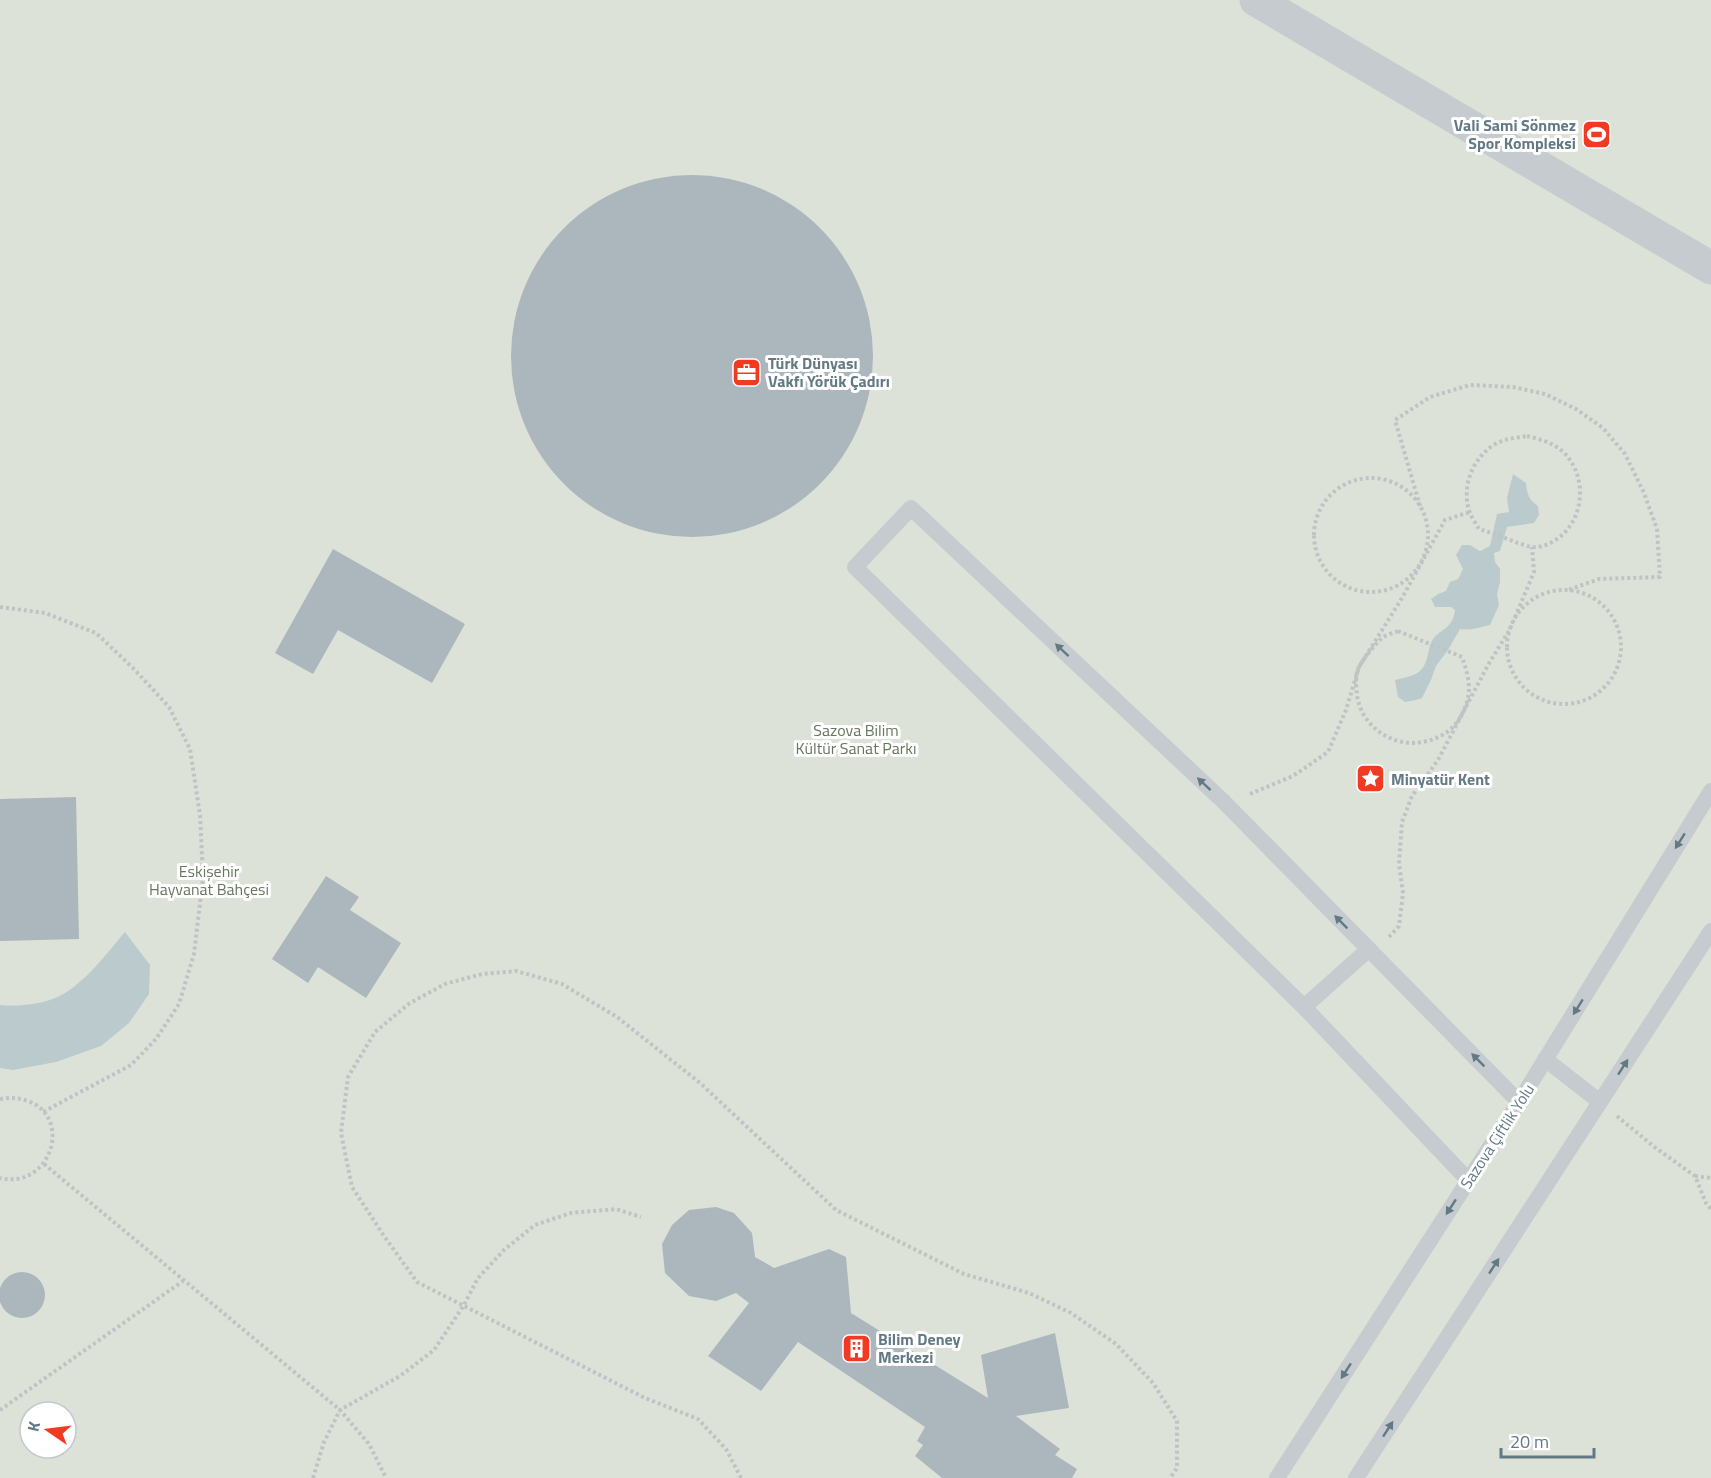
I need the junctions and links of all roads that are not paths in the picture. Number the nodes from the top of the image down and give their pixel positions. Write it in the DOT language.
graph roads {
  1 [pos="1256,0"];
  2 [pos="1711,268"];
  3 [pos="1711,791"];
  4 [pos="1711,931"];
  5 [pos="1369,949"];
  6 [pos="1304,1007"];
  7 [pos="1545,1059"];
  8 [pos="1520,1102"];
  9 [pos="1600,1102"];
  10 [pos="1468,1180"];
  11 [pos="1278,1478"];
  12 [pos="1356,1478"];
  1 -- 2 [label="street"];
  3 -- 7 [label="lane, Sazova Çiftlik Yolu, one-way"];
  9 -- 4 [label="lane, one-way"];
  5 -- 6 [label="lane"];
  5 -- 6 [label="lane, one-way"];
  8 -- 5 [label="lane, one-way"];
  6 -- 10 [label="lane"];
  7 -- 8 [label="lane, Sazova Çiftlik Yolu"];
  7 -- 9 [label="lane"];
  8 -- 10 [label="lane, Sazova Çiftlik Yolu"];
  12 -- 9 [label="lane, one-way"];
  10 -- 11 [label="lane, Sazova Çiftlik Yolu, one-way"];
}
